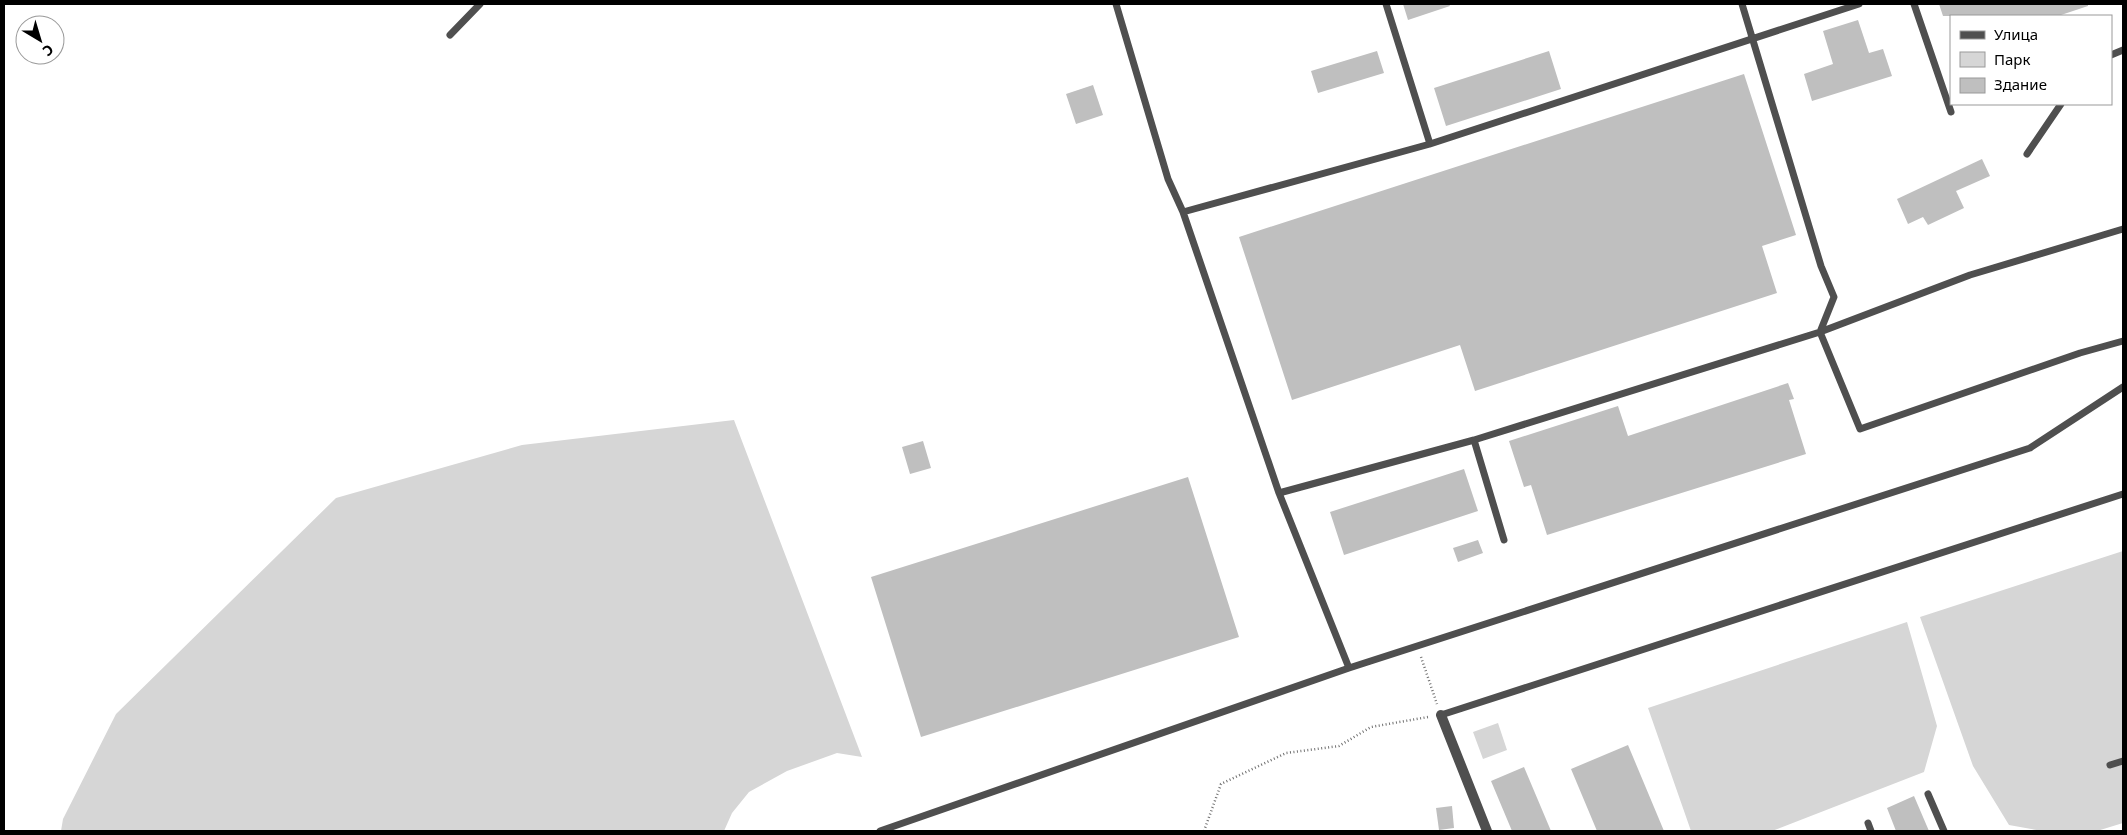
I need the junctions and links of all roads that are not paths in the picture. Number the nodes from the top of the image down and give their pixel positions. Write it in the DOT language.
graph roads {
  1 [pos="480,4"];
  2 [pos="1116,4"];
  3 [pos="1386,4"];
  4 [pos="1742,4"];
  5 [pos="1859,4"];
  6 [pos="1914,4"];
  7 [pos="450,35"];
  8 [pos="1752,39"];
  9 [pos="2061,105"];
  10 [pos="1951,112"];
  11 [pos="1430,144"];
  12 [pos="2027,154"];
  13 [pos="1183,212"];
  14 [pos="2123,229"];
  15 [pos="1820,332"];
  16 [pos="2123,341"];
  17 [pos="2123,387"];
  18 [pos="1474,440"];
  19 [pos="1279,493"];
  20 [pos="2123,494"];
  21 [pos="1504,540"];
  22 [pos="1348,668"];
  23 [pos="1442,715"];
  24 [pos="2123,761"];
  25 [pos="2110,765"];
  26 [pos="1928,794"];
  27 [pos="1868,823"];
  28 [pos="880,831"];
  29 [pos="1487,831"];
  30 [pos="1871,831"];
  31 [pos="1944,831"];
  1 -- 7 [label="lane"];
  2 -- 13 [label="lane"];
  3 -- 11 [label="lane"];
  4 -- 8 [label="lane"];
  5 -- 8 [label="lane"];
  6 -- 10 [label="lane"];
  8 -- 11 [label="lane"];
  8 -- 15 [label="lane"];
  9 -- 12 [label="lane"];
  11 -- 13 [label="lane"];
  13 -- 19 [label="lane"];
  14 -- 15 [label="lane"];
  15 -- 16 [label="lane"];
  15 -- 18 [label="lane"];
  17 -- 22 [label="lane"];
  18 -- 19 [label="lane"];
  18 -- 21 [label="lane"];
  19 -- 22 [label="lane"];
  20 -- 23 [label="lane"];
  22 -- 28 [label="lane"];
  23 -- 29 [label="street"];
  24 -- 25 [label="lane"];
  26 -- 31 [label="lane"];
  27 -- 30 [label="lane"];
}
